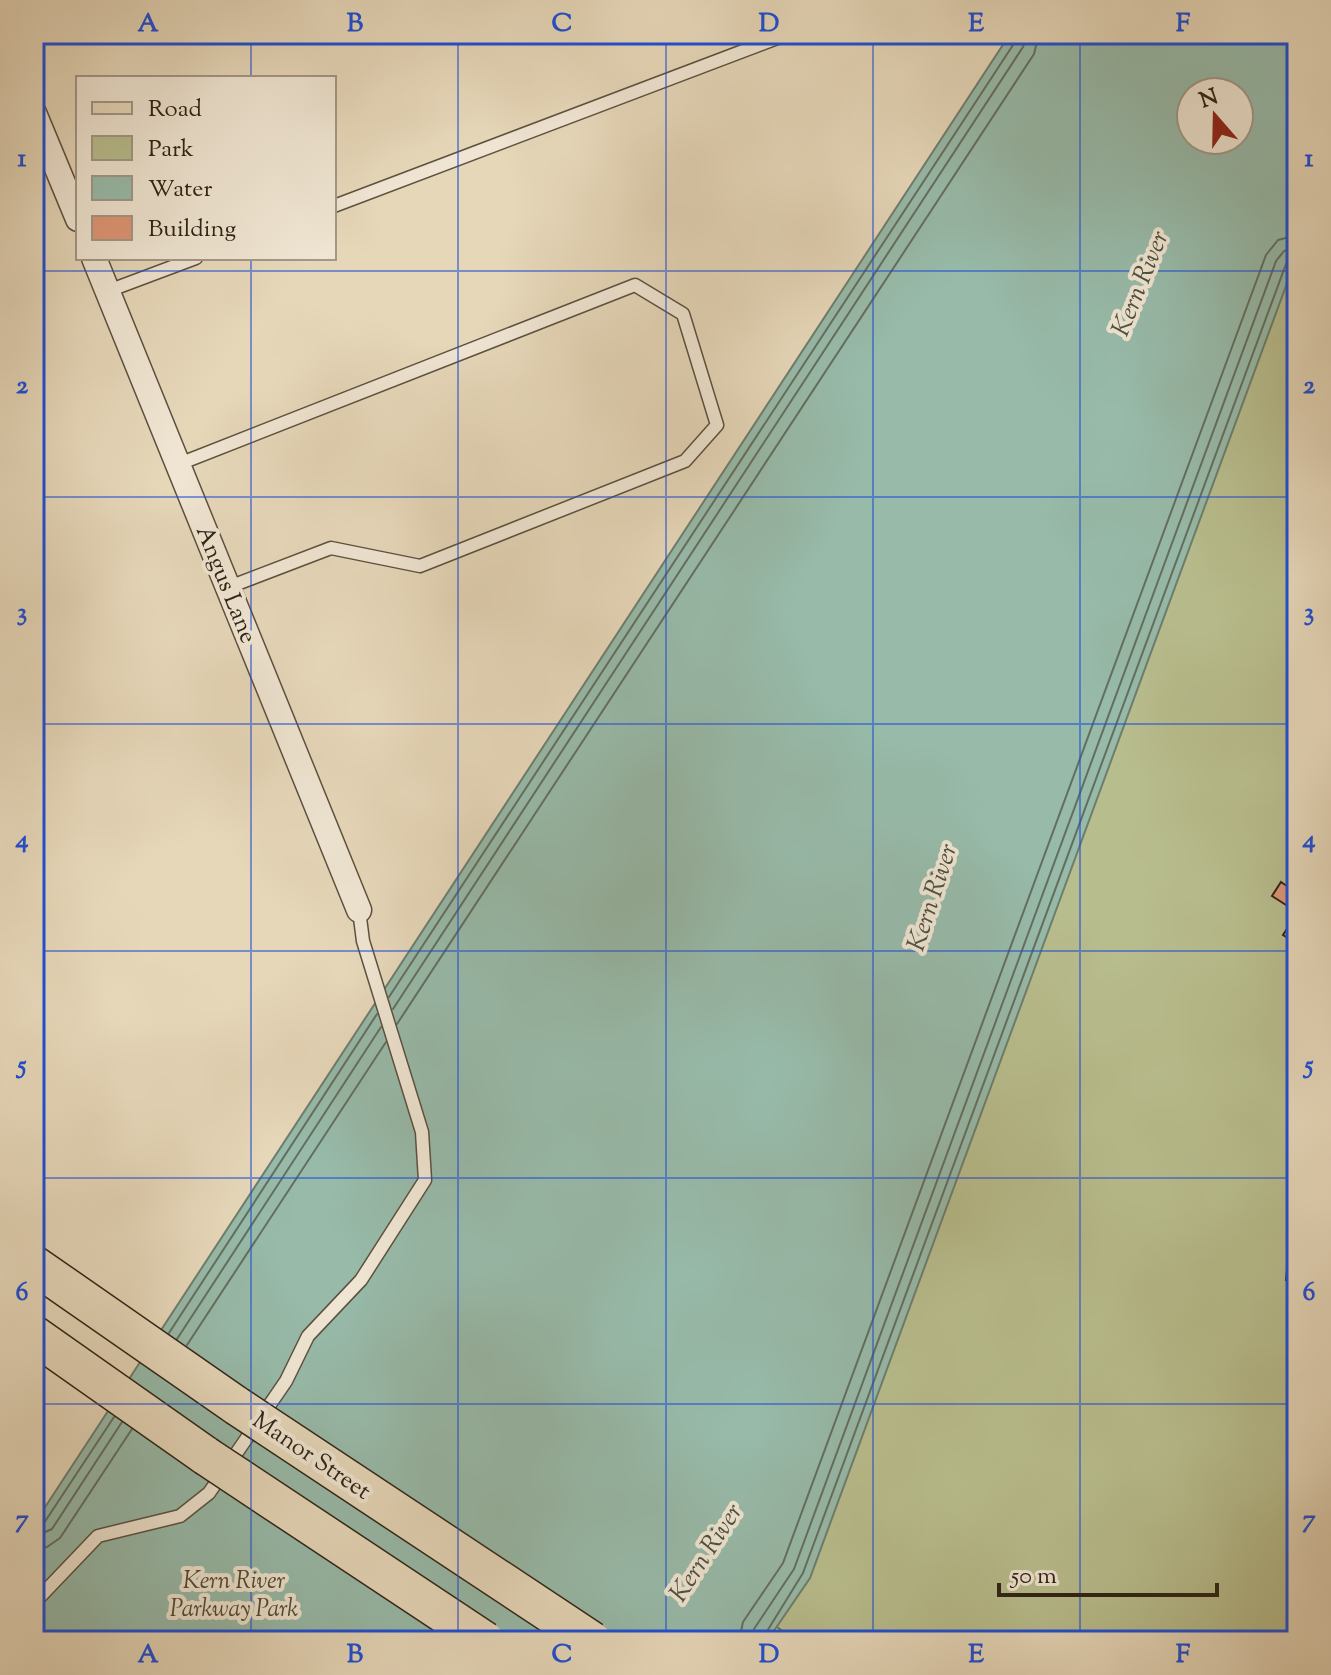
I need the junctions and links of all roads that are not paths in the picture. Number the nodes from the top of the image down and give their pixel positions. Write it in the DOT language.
graph roads {
  1 [pos="788,34"];
  2 [pos="34,113"];
  3 [pos="336,205"];
  4 [pos="76,214"];
  5 [pos="95,260"];
  6 [pos="191,260"];
  7 [pos="108,291"];
  8 [pos="179,464"];
  9 [pos="229,587"];
  10 [pos="359,910"];
  11 [pos="34,1265"];
  12 [pos="34,1337"];
  13 [pos="34,1603"];
  14 [pos="485,1641"];
  15 [pos="592,1641"];
  1 -- 3 [label="lane"];
  2 -- 4 [label="street"];
  5 -- 7 [label="street, Angus Lane"];
  6 -- 7 [label="lane"];
  7 -- 8 [label="street, Angus Lane"];
  8 -- 9 [label="street, Angus Lane"];
  8 -- 9 [label="lane"];
  9 -- 10 [label="street, Angus Lane"];
  10 -- 13 [label="lane"];
  11 -- 15 [label="main road, Manor Street, bridge"];
  12 -- 14 [label="main road, bridge"];
}
